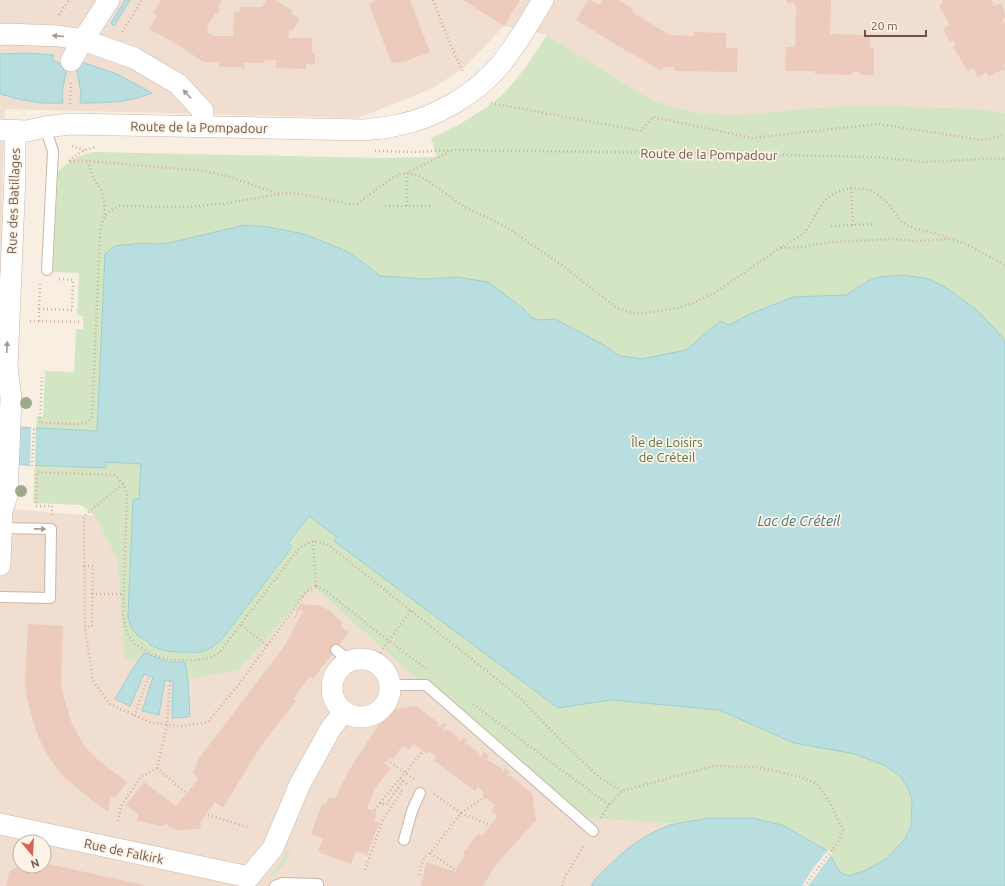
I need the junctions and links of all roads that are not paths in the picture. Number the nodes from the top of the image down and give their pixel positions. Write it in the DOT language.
graph roads {
  1 [pos="109,0"];
  2 [pos="543,0"];
  3 [pos="0,35"];
  4 [pos="83,40"];
  5 [pos="71,61"];
  6 [pos="45,127"];
  7 [pos="202,127"];
  8 [pos="7,131"];
  9 [pos="7,196"];
  10 [pos="47,270"];
  11 [pos="4,385"];
  12 [pos="1,516"];
  13 [pos="0,565"];
  14 [pos="0,597"];
  15 [pos="390,684"];
  16 [pos="344,712"];
  17 [pos="425,792"];
  18 [pos="0,824"];
  19 [pos="592,831"];
  20 [pos="404,840"];
  21 [pos="251,882"];
  22 [pos="318,884"];
  23 [pos="275,886"];
  1 -- 4 [label="street"];
  2 -- 7 [label="street, Route de la Pompadour"];
  4 -- 3 [label="street, one-way"];
  4 -- 5 [label="street"];
  7 -- 4 [label="street, one-way"];
  6 -- 7 [label="street, Route de la Pompadour"];
  6 -- 8 [label="street, Route de la Pompadour"];
  6 -- 10 [label="lane"];
  8 -- 9 [label="street, Rue des Batillages"];
  11 -- 9 [label="street, Rue des Batillages, one-way"];
  11 -- 12 [label="street, Rue des Batillages"];
  12 -- 13 [label="street, Rue des Batillages"];
  12 -- 14 [label="lane, one-way"];
  15 -- 16 [label="street"];
  15 -- 16 [label="street"];
  15 -- 19 [label="lane"];
  16 -- 21 [label="street"];
  17 -- 20 [label="lane"];
  18 -- 21 [label="street, Rue de Falkirk"];
  22 -- 23 [label="lane"];
}
